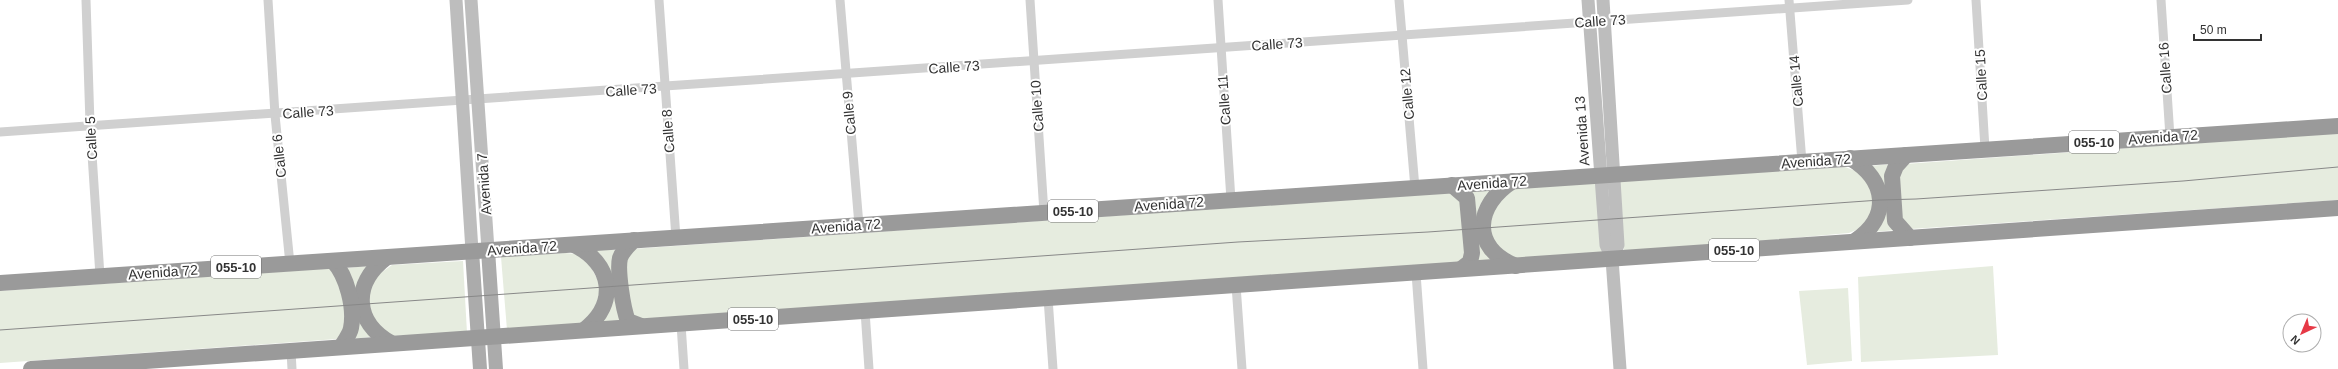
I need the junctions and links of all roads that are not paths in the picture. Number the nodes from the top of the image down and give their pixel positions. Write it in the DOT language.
graph roads {
  1 [pos="86,0"];
  2 [pos="268,0"];
  3 [pos="456,0"];
  4 [pos="471,0"];
  5 [pos="659,0"];
  6 [pos="840,0"];
  7 [pos="1030,0"];
  8 [pos="1218,0"];
  9 [pos="1399,0"];
  10 [pos="1588,0"];
  11 [pos="1603,0"];
  12 [pos="1908,0"];
  13 [pos="1976,0"];
  14 [pos="2161,0"];
  15 [pos="1790,4"];
  16 [pos="1604,21"];
  17 [pos="1590,22"];
  18 [pos="1402,36"];
  19 [pos="1221,48"];
  20 [pos="1034,61"];
  21 [pos="845,74"];
  22 [pos="665,87"];
  23 [pos="478,100"];
  24 [pos="463,101"];
  25 [pos="275,114"];
  26 [pos="90,124"];
  27 [pos="2338,126"];
  28 [pos="0,132"];
  29 [pos="2170,137"];
  30 [pos="1985,149"];
  31 [pos="1906,155"];
  32 [pos="1850,158"];
  33 [pos="1802,162"];
  34 [pos="1607,175"];
  35 [pos="1513,181"];
  36 [pos="1452,185"];
  37 [pos="1415,188"];
  38 [pos="1231,200"];
  39 [pos="2338,208"];
  40 [pos="1044,213"];
  41 [pos="859,225"];
  42 [pos="676,238"];
  43 [pos="1910,238"];
  44 [pos="634,240"];
  45 [pos="1855,241"];
  46 [pos="574,245"];
  47 [pos="488,250"];
  48 [pos="472,251"];
  49 [pos="386,258"];
  50 [pos="1612,259"];
  51 [pos="333,261"];
  52 [pos="290,264"];
  53 [pos="1516,266"];
  54 [pos="1461,269"];
  55 [pos="1416,272"];
  56 [pos="100,276"];
  57 [pos="0,283"];
  58 [pos="1236,285"];
  59 [pos="1048,298"];
  60 [pos="865,311"];
  61 [pos="681,324"];
  62 [pos="641,326"];
  63 [pos="584,330"];
  64 [pos="486,337"];
  65 [pos="391,343"];
  66 [pos="340,347"];
  67 [pos="291,351"];
  68 [pos="110,366"];
  69 [pos="31,369"];
  70 [pos="292,369"];
  71 [pos="480,369"];
  72 [pos="496,369"];
  73 [pos="684,369"];
  74 [pos="869,369"];
  75 [pos="1053,369"];
  76 [pos="1242,369"];
  77 [pos="1423,369"];
  78 [pos="1620,369"];
  1 -- 26 [label="street, Calle 5"];
  2 -- 25 [label="street, Calle 6"];
  3 -- 24 [label="main road, Avenida 7"];
  4 -- 23 [label="main road, Avenida 7"];
  5 -- 22 [label="street, Calle 8"];
  6 -- 21 [label="street, Calle 9"];
  7 -- 20 [label="street, Calle 10"];
  8 -- 19 [label="street, Calle 11"];
  9 -- 18 [label="street, Calle 12"];
  10 -- 17 [label="main road, Avenida 13"];
  11 -- 16 [label="main road, Avenida 13"];
  12 -- 15 [label="street, Calle 73"];
  13 -- 30 [label="street, Calle 15"];
  14 -- 29 [label="street, Calle 16"];
  15 -- 16 [label="street, Calle 73"];
  15 -- 33 [label="street, Calle 14"];
  16 -- 17 [label="street, Calle 73"];
  16 -- 34 [label="main road, Avenida 13"];
  17 -- 18 [label="street, Calle 73"];
  17 -- 34 [label="main road, Avenida 13"];
  18 -- 19 [label="street, Calle 73"];
  18 -- 37 [label="street, Calle 12"];
  19 -- 20 [label="street, Calle 73"];
  19 -- 38 [label="street, Calle 11"];
  20 -- 21 [label="street, Calle 73"];
  20 -- 40 [label="street, Calle 10"];
  21 -- 22 [label="street, Calle 73"];
  21 -- 41 [label="street, Calle 9"];
  22 -- 23 [label="street, Calle 73"];
  22 -- 42 [label="street, Calle 8"];
  23 -- 24 [label="street, Calle 73"];
  23 -- 47 [label="main road, Avenida 7"];
  24 -- 25 [label="street, Calle 73"];
  24 -- 48 [label="main road, Avenida 7"];
  25 -- 26 [label="street, Calle 73"];
  25 -- 52 [label="street, Calle 6"];
  26 -- 28 [label="street, Calle 73"];
  26 -- 56 [label="street, Calle 5"];
  27 -- 29 [label="highway, Avenida 72 / 055-10"];
  29 -- 30 [label="highway, Avenida 72 / 055-10"];
  30 -- 31 [label="highway, Avenida 72 / 055-10"];
  31 -- 32 [label="highway, Avenida 72 / 055-10"];
  31 -- 43 [label="highway"];
  32 -- 33 [label="highway, Avenida 72 / 055-10"];
  32 -- 45 [label="highway"];
  33 -- 34 [label="highway, Avenida 72 / 055-10"];
  34 -- 35 [label="highway, Avenida 72 / 055-10"];
  34 -- 50 [label="main road, Avenida 13"];
  35 -- 36 [label="highway, Avenida 72 / 055-10"];
  35 -- 53 [label="highway"];
  36 -- 37 [label="highway, Avenida 72 / 055-10"];
  36 -- 54 [label="highway"];
  37 -- 38 [label="highway, Avenida 72 / 055-10"];
  38 -- 40 [label="highway, Avenida 72 / 055-10"];
  39 -- 43 [label="highway, 055-10"];
  40 -- 41 [label="highway, Avenida 72 / 055-10"];
  41 -- 42 [label="highway, Avenida 72 / 055-10"];
  42 -- 44 [label="highway, Avenida 72 / 055-10"];
  43 -- 45 [label="highway, 055-10"];
  44 -- 46 [label="highway, Avenida 72 / 055-10"];
  44 -- 62 [label="highway"];
  45 -- 50 [label="highway, 055-10"];
  46 -- 47 [label="highway, Avenida 72 / 055-10"];
  46 -- 63 [label="highway"];
  47 -- 48 [label="highway, Avenida 72 / 055-10"];
  47 -- 64 [label="main road, Avenida 7"];
  48 -- 49 [label="highway, Avenida 72 / 055-10"];
  48 -- 64 [label="main road, Avenida 7"];
  49 -- 51 [label="highway, Avenida 72 / 055-10"];
  49 -- 65 [label="highway"];
  50 -- 53 [label="highway, 055-10"];
  50 -- 78 [label="main road, Avenida 13"];
  51 -- 52 [label="highway, Avenida 72 / 055-10"];
  51 -- 66 [label="highway"];
  52 -- 56 [label="highway, Avenida 72 / 055-10"];
  53 -- 54 [label="highway, 055-10"];
  54 -- 55 [label="highway, 055-10"];
  55 -- 58 [label="highway, 055-10"];
  55 -- 77 [label="street"];
  56 -- 57 [label="highway, Avenida 72 / 055-10"];
  58 -- 59 [label="highway, 055-10"];
  58 -- 76 [label="street"];
  59 -- 60 [label="highway, 055-10"];
  59 -- 75 [label="street"];
  60 -- 61 [label="highway, 055-10"];
  60 -- 74 [label="street"];
  61 -- 62 [label="highway, 055-10"];
  61 -- 73 [label="street"];
  62 -- 63 [label="highway, 055-10"];
  63 -- 64 [label="highway, 055-10"];
  64 -- 65 [label="highway, 055-10"];
  64 -- 71 [label="main road, Avenida 7"];
  64 -- 72 [label="main road, Avenida 7"];
  65 -- 66 [label="highway, 055-10"];
  66 -- 67 [label="highway, 055-10"];
  67 -- 68 [label="highway, 055-10"];
  67 -- 70 [label="street"];
  68 -- 69 [label="highway, 055-10"];
}
